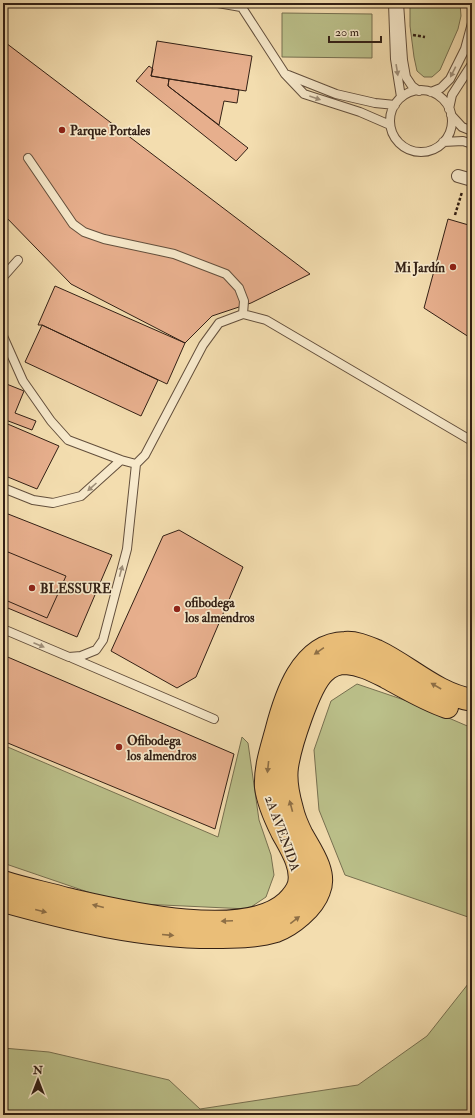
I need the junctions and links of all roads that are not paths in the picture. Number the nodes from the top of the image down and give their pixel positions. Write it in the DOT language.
graph roads {
  1 [pos="218,3"];
  2 [pos="393,3"];
  3 [pos="399,3"];
  4 [pos="240,5"];
  5 [pos="472,23"];
  6 [pos="472,64"];
  7 [pos="285,74"];
  8 [pos="419,90"];
  9 [pos="431,92"];
  10 [pos="401,97"];
  11 [pos="395,105"];
  12 [pos="450,112"];
  13 [pos="390,125"];
  14 [pos="472,131"];
  15 [pos="443,142"];
  16 [pos="472,144"];
  17 [pos="28,158"];
  18 [pos="18,260"];
  19 [pos="3,278"];
  20 [pos="243,314"];
  21 [pos="3,336"];
  22 [pos="472,441"];
  23 [pos="120,460"];
  24 [pos="136,464"];
  25 [pos="3,488"];
  26 [pos="3,629"];
  27 [pos="69,657"];
  28 [pos="472,700"];
  29 [pos="472,712"];
  30 [pos="214,719"];
  31 [pos="3,882"];
  32 [pos="3,901"];
  1 -- 4 [label="lane"];
  2 -- 10 [label="lane, one-way"];
  3 -- 8 [label="lane"];
  4 -- 7 [label="lane"];
  5 -- 9 [label="lane, one-way"];
  6 -- 12 [label="lane"];
  7 -- 11 [label="lane"];
  7 -- 13 [label="lane, one-way"];
  8 -- 9 [label="lane"];
  8 -- 10 [label="lane"];
  9 -- 12 [label="lane"];
  10 -- 11 [label="lane"];
  11 -- 13 [label="lane"];
  12 -- 14 [label="lane"];
  12 -- 15 [label="lane"];
  13 -- 15 [label="lane"];
  15 -- 16 [label="lane"];
  17 -- 20 [label="lane"];
  18 -- 19 [label="lane"];
  20 -- 22 [label="lane"];
  20 -- 24 [label="lane"];
  21 -- 23 [label="lane"];
  23 -- 24 [label="lane"];
  23 -- 25 [label="lane, one-way"];
  27 -- 24 [label="lane, one-way"];
  26 -- 27 [label="lane, one-way"];
  27 -- 30 [label="lane"];
  28 -- 31 [label="main road, 2A AVENIDA, one-way"];
  32 -- 29 [label="main road, 2A AVENIDA, one-way"];
}
